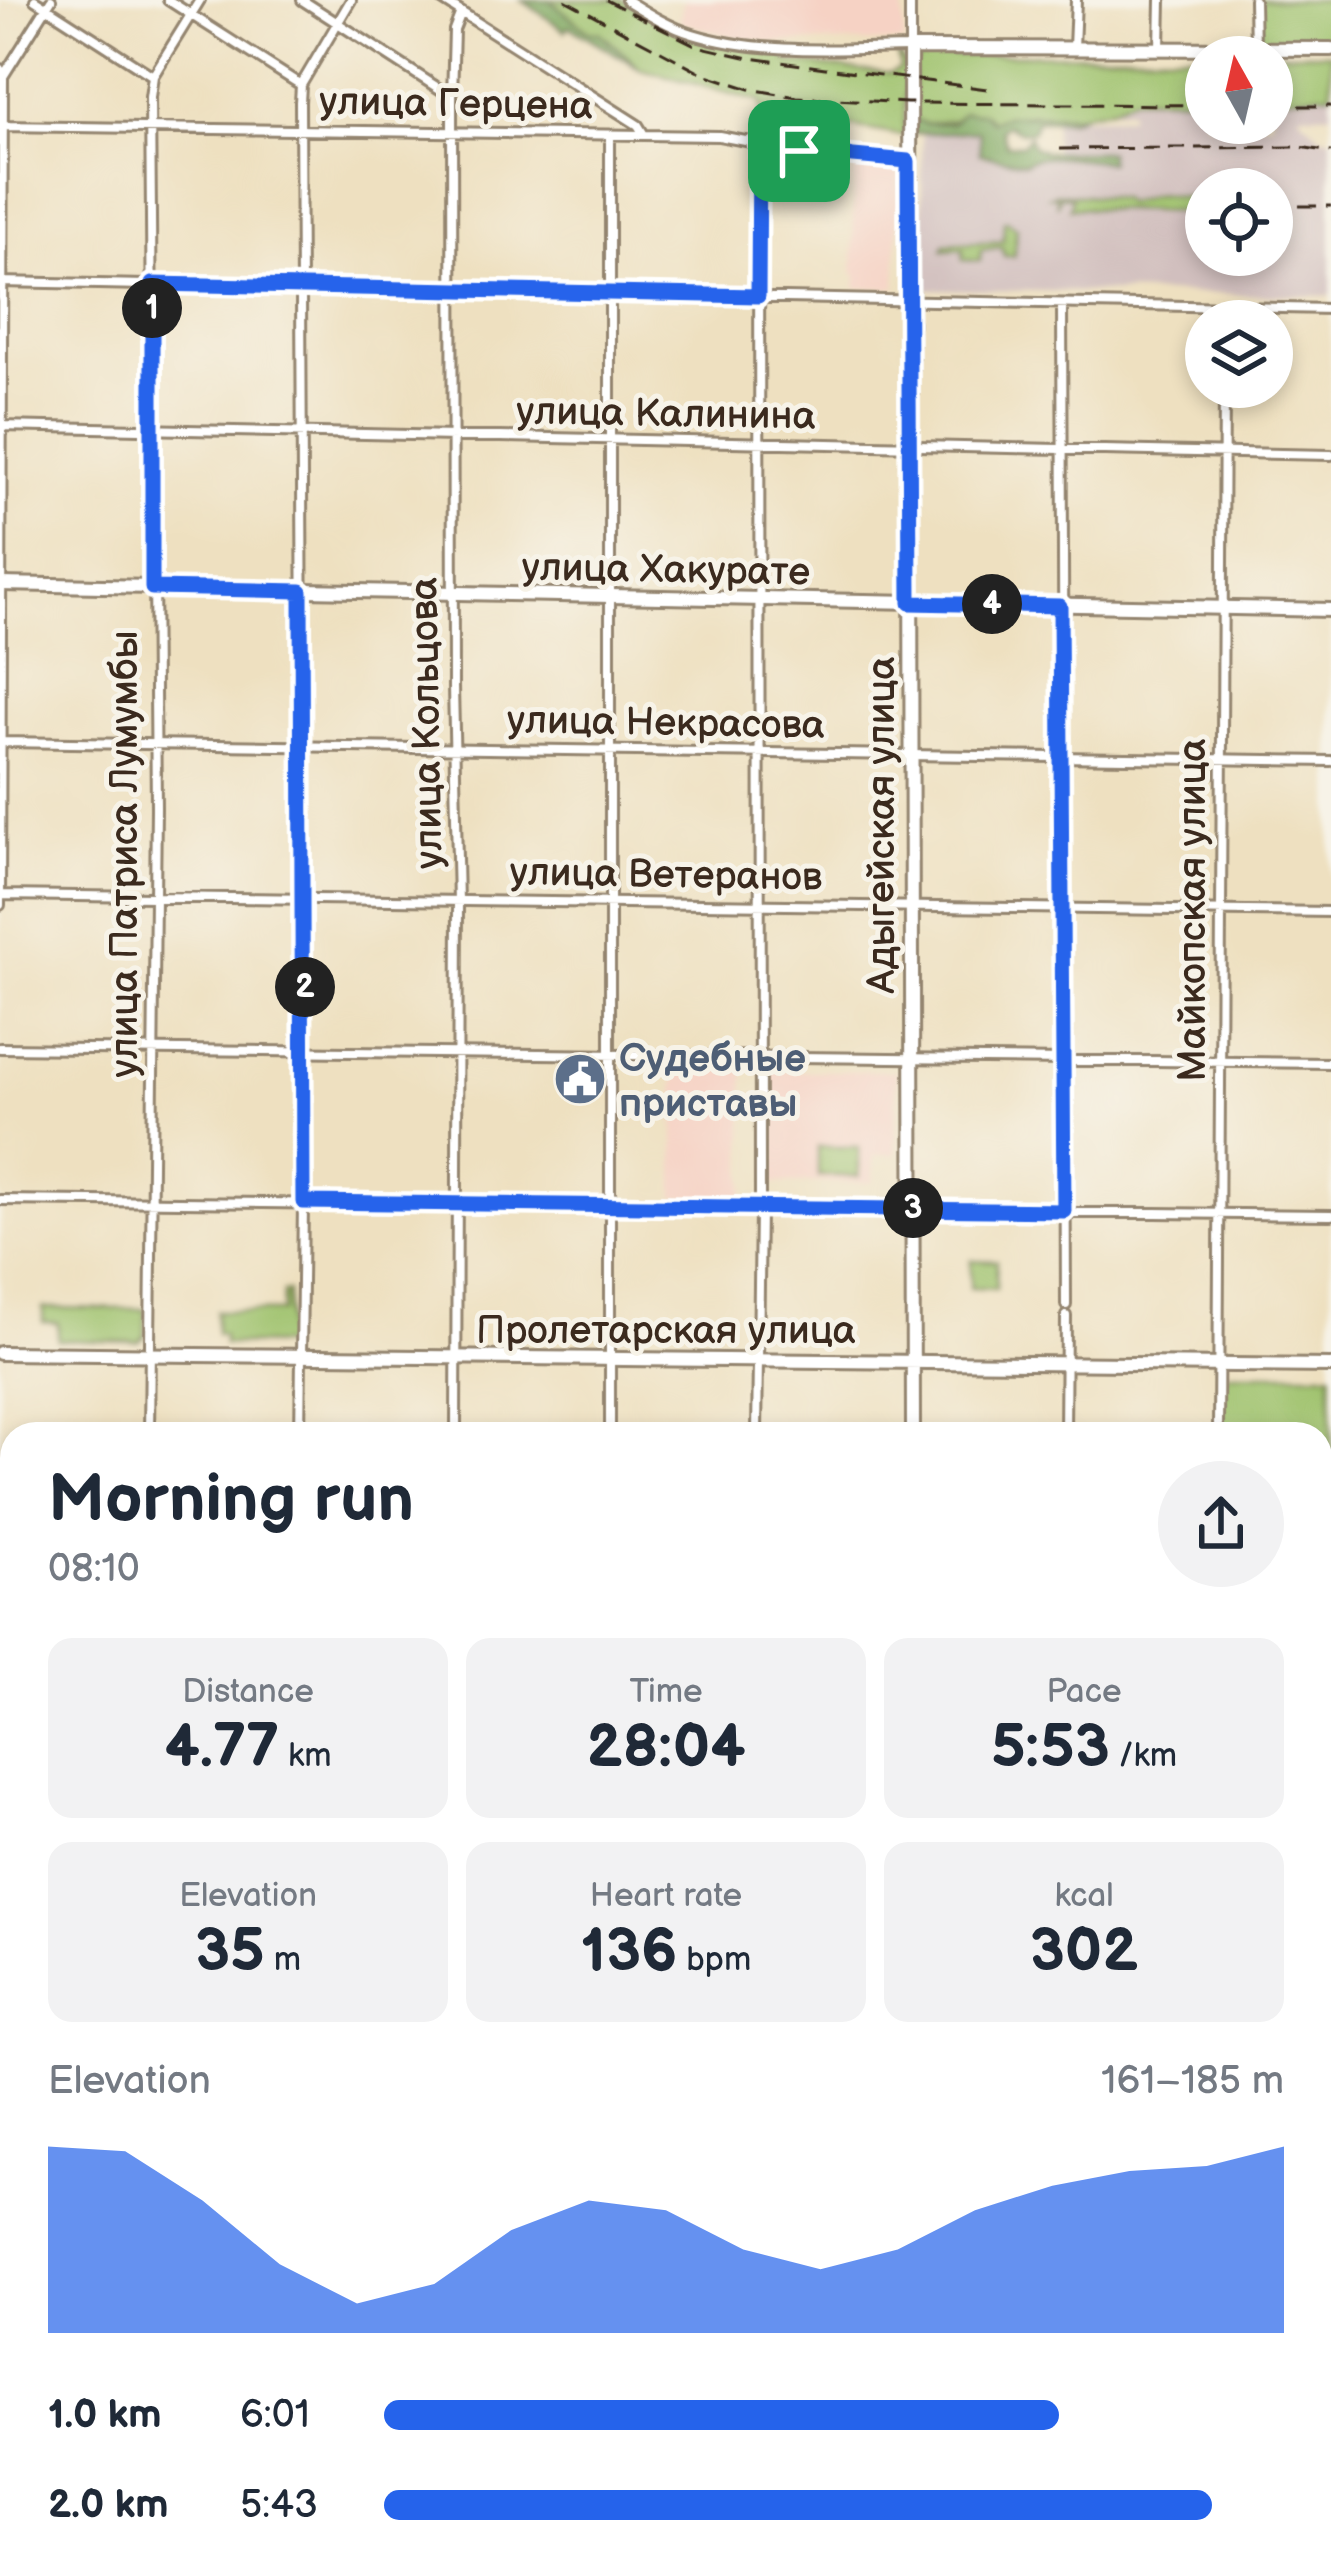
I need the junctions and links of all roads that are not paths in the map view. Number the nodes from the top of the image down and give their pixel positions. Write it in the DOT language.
graph roads {
  1 [pos="34,0"];
  2 [pos="168,0"];
  3 [pos="200,0"];
  4 [pos="302,0"];
  5 [pos="351,0"];
  6 [pos="442,0"];
  7 [pos="626,0"];
  8 [pos="910,0"];
  9 [pos="1076,0"];
  10 [pos="1161,0"];
  11 [pos="1254,0"];
  12 [pos="49,4"];
  13 [pos="460,12"];
  14 [pos="191,14"];
  15 [pos="337,23"];
  16 [pos="1255,36"];
  17 [pos="910,48"];
  18 [pos="1074,49"];
  19 [pos="1160,49"];
  20 [pos="1185,49"];
  21 [pos="1293,49"];
  22 [pos="1331,49"];
  23 [pos="2,73"];
  24 [pos="153,76"];
  25 [pos="301,86"];
  26 [pos="452,97"];
  27 [pos="1,126"];
  28 [pos="151,129"];
  29 [pos="299,129"];
  30 [pos="454,134"];
  31 [pos="644,134"];
  32 [pos="610,136"];
  33 [pos="759,142"];
  34 [pos="908,161"];
  35 [pos="2,282"];
  36 [pos="152,284"];
  37 [pos="300,287"];
  38 [pos="452,290"];
  39 [pos="610,294"];
  40 [pos="758,296"];
  41 [pos="910,299"];
  42 [pos="1062,304"];
  43 [pos="1185,306"];
  44 [pos="1293,308"];
  45 [pos="1331,309"];
  46 [pos="1224,408"];
  47 [pos="1,426"];
  48 [pos="152,432"];
  49 [pos="301,433"];
  50 [pos="453,437"];
  51 [pos="610,441"];
  52 [pos="758,442"];
  53 [pos="910,446"];
  54 [pos="1061,449"];
  55 [pos="1224,452"];
  56 [pos="1331,454"];
  57 [pos="1,584"];
  58 [pos="152,588"];
  59 [pos="301,591"];
  60 [pos="453,595"];
  61 [pos="610,598"];
  62 [pos="757,600"];
  63 [pos="910,603"];
  64 [pos="1060,606"];
  65 [pos="1223,608"];
  66 [pos="1331,610"];
  67 [pos="0,742"];
  68 [pos="156,745"];
  69 [pos="303,746"];
  70 [pos="454,748"];
  71 [pos="610,750"];
  72 [pos="759,752"];
  73 [pos="910,755"];
  74 [pos="1061,757"];
  75 [pos="1221,759"];
  76 [pos="1331,760"];
  77 [pos="0,895"];
  78 [pos="154,897"];
  79 [pos="304,899"];
  80 [pos="458,902"];
  81 [pos="609,902"];
  82 [pos="759,902"];
  83 [pos="0,905"];
  84 [pos="911,906"];
  85 [pos="1062,908"];
  86 [pos="1219,911"];
  87 [pos="1331,912"];
  88 [pos="0,1048"];
  89 [pos="153,1048"];
  90 [pos="305,1052"];
  91 [pos="457,1052"];
  92 [pos="607,1055"];
  93 [pos="760,1055"];
  94 [pos="911,1059"];
  95 [pos="1064,1060"];
  96 [pos="1220,1062"];
  97 [pos="1331,1063"];
  98 [pos="0,1200"];
  99 [pos="153,1200"];
  100 [pos="303,1202"];
  101 [pos="458,1203"];
  102 [pos="610,1207"];
  103 [pos="911,1208"];
  104 [pos="760,1210"];
  105 [pos="1064,1211"];
  106 [pos="1220,1214"];
  107 [pos="1331,1215"];
  108 [pos="0,1353"];
  109 [pos="151,1354"];
  110 [pos="300,1356"];
  111 [pos="457,1357"];
  112 [pos="609,1358"];
  113 [pos="758,1360"];
  114 [pos="912,1361"];
  115 [pos="1064,1363"];
  116 [pos="1219,1364"];
  117 [pos="1331,1366"];
  118 [pos="149,1422"];
  119 [pos="300,1422"];
  120 [pos="456,1422"];
  121 [pos="610,1422"];
  122 [pos="757,1422"];
  123 [pos="913,1422"];
  124 [pos="1065,1422"];
  125 [pos="1218,1422"];
  1 -- 12 [label="street"];
  2 -- 14 [label="street"];
  3 -- 14 [label="street, улица Патриса Лумумбы"];
  4 -- 15 [label="street"];
  5 -- 15 [label="street"];
  6 -- 13 [label="street"];
  7 -- 17 [label="street"];
  8 -- 17 [label="street, Адыгейская улица"];
  9 -- 18 [label="street"];
  10 -- 19 [label="street"];
  11 -- 16 [label="street"];
  12 -- 23 [label="street"];
  12 -- 24 [label="street"];
  13 -- 26 [label="street, улица Кольцова"];
  13 -- 31 [label="street"];
  14 -- 24 [label="street, улица Патриса Лумумбы"];
  14 -- 25 [label="street"];
  15 -- 25 [label="street"];
  15 -- 26 [label="street"];
  17 -- 18 [label="main road"];
  17 -- 34 [label="main road, Адыгейская улица"];
  18 -- 19 [label="main road"];
  19 -- 20 [label="main road"];
  21 -- 22 [label="main road"];
  23 -- 27 [label="street"];
  24 -- 28 [label="street, улица Патриса Лумумбы"];
  25 -- 29 [label="street"];
  26 -- 30 [label="street, улица Кольцова"];
  27 -- 28 [label="street, улица Герцена"];
  27 -- 35 [label="street"];
  28 -- 29 [label="street, улица Герцена"];
  28 -- 36 [label="street, улица Патриса Лумумбы"];
  29 -- 30 [label="street, улица Герцена"];
  29 -- 37 [label="street"];
  30 -- 32 [label="street, улица Герцена"];
  30 -- 38 [label="street, улица Кольцова"];
  31 -- 32 [label="street, улица Герцена"];
  31 -- 33 [label="street, улица Герцена"];
  32 -- 39 [label="street"];
  33 -- 34 [label="street, улица Герцена"];
  33 -- 40 [label="street"];
  34 -- 41 [label="main road, Адыгейская улица"];
  35 -- 36 [label="street"];
  35 -- 47 [label="street"];
  36 -- 37 [label="street"];
  36 -- 48 [label="street, улица Патриса Лумумбы"];
  37 -- 38 [label="street"];
  37 -- 49 [label="street"];
  38 -- 39 [label="street"];
  38 -- 50 [label="street, улица Кольцова"];
  39 -- 40 [label="street"];
  39 -- 51 [label="street"];
  40 -- 41 [label="street"];
  40 -- 52 [label="street"];
  41 -- 42 [label="street"];
  41 -- 53 [label="main road, Адыгейская улица"];
  42 -- 43 [label="street"];
  42 -- 54 [label="street"];
  44 -- 45 [label="street"];
  46 -- 55 [label="street, Майкопская улица"];
  47 -- 48 [label="street, улица Калинина"];
  47 -- 57 [label="street"];
  48 -- 49 [label="street, улица Калинина"];
  48 -- 58 [label="street, улица Патриса Лумумбы"];
  49 -- 50 [label="street, улица Калинина"];
  49 -- 59 [label="street"];
  50 -- 51 [label="street, улица Калинина"];
  50 -- 60 [label="street, улица Кольцова"];
  51 -- 52 [label="street, улица Калинина"];
  51 -- 61 [label="street"];
  52 -- 53 [label="street, улица Калинина"];
  52 -- 62 [label="street"];
  53 -- 54 [label="street, улица Калинина"];
  53 -- 63 [label="main road, Адыгейская улица"];
  54 -- 55 [label="street, улица Калинина"];
  54 -- 64 [label="street"];
  55 -- 56 [label="street, улица Калинина"];
  55 -- 65 [label="street, Майкопская улица"];
  57 -- 58 [label="main road, улица Хакурате"];
  57 -- 67 [label="street"];
  58 -- 59 [label="main road, улица Хакурате"];
  58 -- 68 [label="street, улица Патриса Лумумбы"];
  59 -- 60 [label="main road, улица Хакурате"];
  59 -- 69 [label="street"];
  60 -- 61 [label="main road, улица Хакурате"];
  60 -- 70 [label="street, улица Кольцова"];
  61 -- 62 [label="main road, улица Хакурате"];
  61 -- 71 [label="street"];
  62 -- 63 [label="main road, улица Хакурате"];
  62 -- 72 [label="street"];
  63 -- 64 [label="main road, улица Хакурате"];
  63 -- 73 [label="main road, Адыгейская улица"];
  64 -- 65 [label="main road, улица Хакурате"];
  64 -- 74 [label="street"];
  65 -- 66 [label="main road, улица Хакурате"];
  65 -- 75 [label="street, Майкопская улица"];
  67 -- 68 [label="street, улица Некрасова"];
  67 -- 77 [label="street"];
  68 -- 69 [label="street, улица Некрасова"];
  68 -- 78 [label="street, улица Патриса Лумумбы"];
  69 -- 70 [label="street, улица Некрасова"];
  69 -- 79 [label="street"];
  70 -- 71 [label="street, улица Некрасова"];
  70 -- 80 [label="street, улица Кольцова"];
  71 -- 72 [label="street, улица Некрасова"];
  71 -- 81 [label="street"];
  72 -- 73 [label="street, улица Некрасова"];
  72 -- 82 [label="street"];
  73 -- 74 [label="street, улица Некрасова"];
  73 -- 84 [label="main road, Адыгейская улица"];
  74 -- 75 [label="street, улица Некрасова"];
  74 -- 85 [label="street"];
  75 -- 76 [label="street, улица Некрасова"];
  75 -- 86 [label="street, Майкопская улица"];
  77 -- 78 [label="street, улица Ветеранов"];
  77 -- 83 [label="street"];
  78 -- 79 [label="street, улица Ветеранов"];
  78 -- 89 [label="street, улица Патриса Лумумбы"];
  79 -- 80 [label="street, улица Ветеранов"];
  79 -- 90 [label="street"];
  80 -- 81 [label="street, улица Ветеранов"];
  80 -- 91 [label="street, улица Кольцова"];
  81 -- 82 [label="street, улица Ветеранов"];
  81 -- 92 [label="street"];
  82 -- 84 [label="street, улица Ветеранов"];
  82 -- 93 [label="street"];
  84 -- 85 [label="street, улица Ветеранов"];
  84 -- 94 [label="main road, Адыгейская улица"];
  85 -- 86 [label="street, улица Ветеранов"];
  85 -- 95 [label="street"];
  86 -- 87 [label="street, улица Ветеранов"];
  86 -- 96 [label="street, Майкопская улица"];
  88 -- 89 [label="street"];
  89 -- 90 [label="street"];
  89 -- 99 [label="street, улица Патриса Лумумбы"];
  90 -- 91 [label="street"];
  90 -- 100 [label="street"];
  91 -- 92 [label="street"];
  91 -- 101 [label="street, улица Кольцова"];
  92 -- 93 [label="street"];
  92 -- 102 [label="street"];
  93 -- 94 [label="street"];
  93 -- 104 [label="street"];
  94 -- 95 [label="street"];
  94 -- 103 [label="main road, Адыгейская улица"];
  95 -- 96 [label="street"];
  95 -- 105 [label="street"];
  96 -- 97 [label="street"];
  96 -- 106 [label="street, Майкопская улица"];
  98 -- 99 [label="street"];
  99 -- 100 [label="street"];
  99 -- 109 [label="street, улица Патриса Лумумбы"];
  100 -- 101 [label="street"];
  100 -- 110 [label="street"];
  101 -- 102 [label="street"];
  101 -- 111 [label="street, улица Кольцова"];
  102 -- 104 [label="street"];
  102 -- 112 [label="street"];
  103 -- 104 [label="street"];
  103 -- 105 [label="street"];
  103 -- 114 [label="main road, Адыгейская улица"];
  104 -- 113 [label="street"];
  105 -- 106 [label="street"];
  105 -- 115 [label="street"];
  106 -- 107 [label="street"];
  106 -- 116 [label="street, Майкопская улица"];
  108 -- 109 [label="main road, Пролетарская улица"];
  109 -- 110 [label="main road, Пролетарская улица"];
  109 -- 118 [label="street, улица Патриса Лумумбы"];
  110 -- 111 [label="main road, Пролетарская улица"];
  110 -- 119 [label="street"];
  111 -- 112 [label="main road, Пролетарская улица"];
  111 -- 120 [label="street, улица Кольцова"];
  112 -- 113 [label="main road, Пролетарская улица"];
  112 -- 121 [label="street"];
  113 -- 114 [label="main road, Пролетарская улица"];
  113 -- 122 [label="street"];
  114 -- 115 [label="main road, Пролетарская улица"];
  114 -- 123 [label="main road, Адыгейская улица"];
  115 -- 116 [label="main road, Пролетарская улица"];
  115 -- 124 [label="street"];
  116 -- 117 [label="main road, Пролетарская улица"];
  116 -- 125 [label="street, Майкопская улица"];
}
